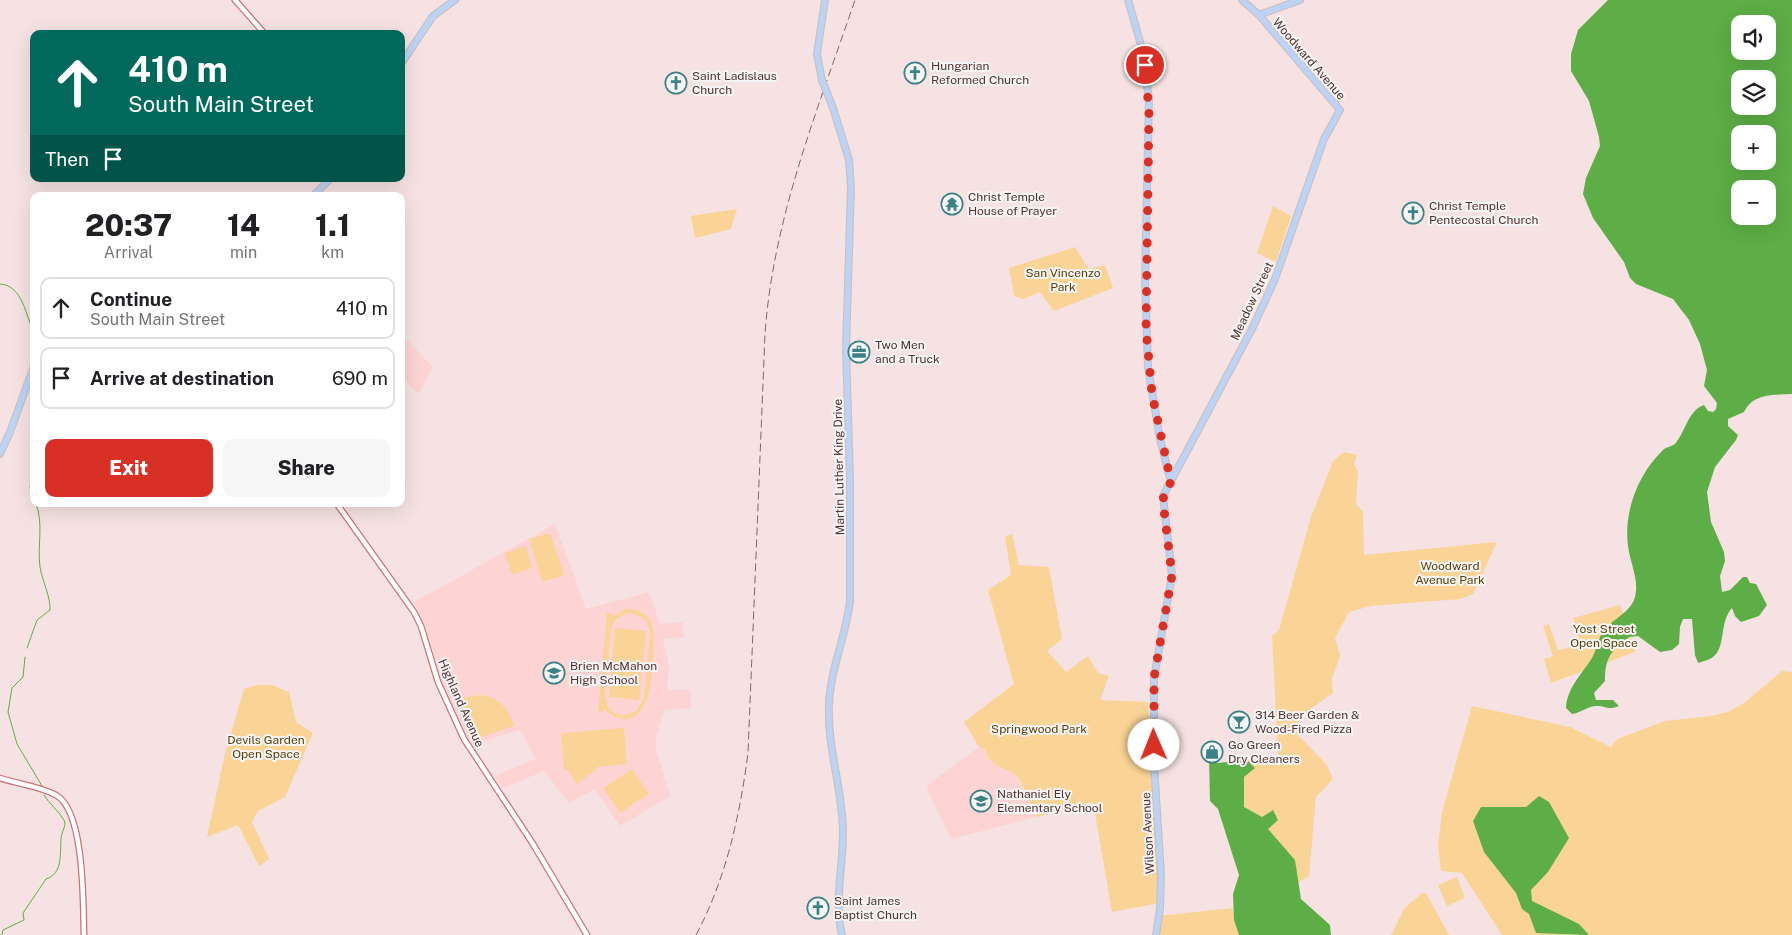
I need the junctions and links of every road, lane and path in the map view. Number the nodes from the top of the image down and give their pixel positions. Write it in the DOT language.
graph roads {
  1 [pos="235,0"];
  2 [pos="455,0"];
  3 [pos="825,0"];
  4 [pos="1128,0"];
  5 [pos="1242,0"];
  6 [pos="1300,0"];
  7 [pos="1259,15"];
  8 [pos="261,30"];
  9 [pos="405,58"];
  10 [pos="1340,110"];
  11 [pos="327,182"];
  12 [pos="317,192"];
  13 [pos="30,377"];
  14 [pos="0,454"];
  15 [pos="1171,482"];
  16 [pos="1164,493"];
  17 [pos="339,507"];
  18 [pos="0,778"];
  19 [pos="84,935"];
  20 [pos="587,935"];
  21 [pos="842,935"];
  22 [pos="1156,935"];
  1 -- 8 [label="street"];
  2 -- 9 [label="main road"];
  3 -- 21 [label="main road, Martin Luther King Drive, bridge"];
  4 -- 15 [label="main road"];
  5 -- 7 [label="main road, Woodward Avenue"];
  6 -- 7 [label="main road"];
  7 -- 10 [label="main road, Woodward Avenue"];
  10 -- 15 [label="main road, Meadow Street"];
  11 -- 12 [label="main road"];
  13 -- 14 [label="main road"];
  15 -- 16 [label="main road, Meadow Street"];
  16 -- 22 [label="main road, Wilson Avenue"];
  17 -- 20 [label="street, Highland Avenue"];
  18 -- 19 [label="street"];
}
